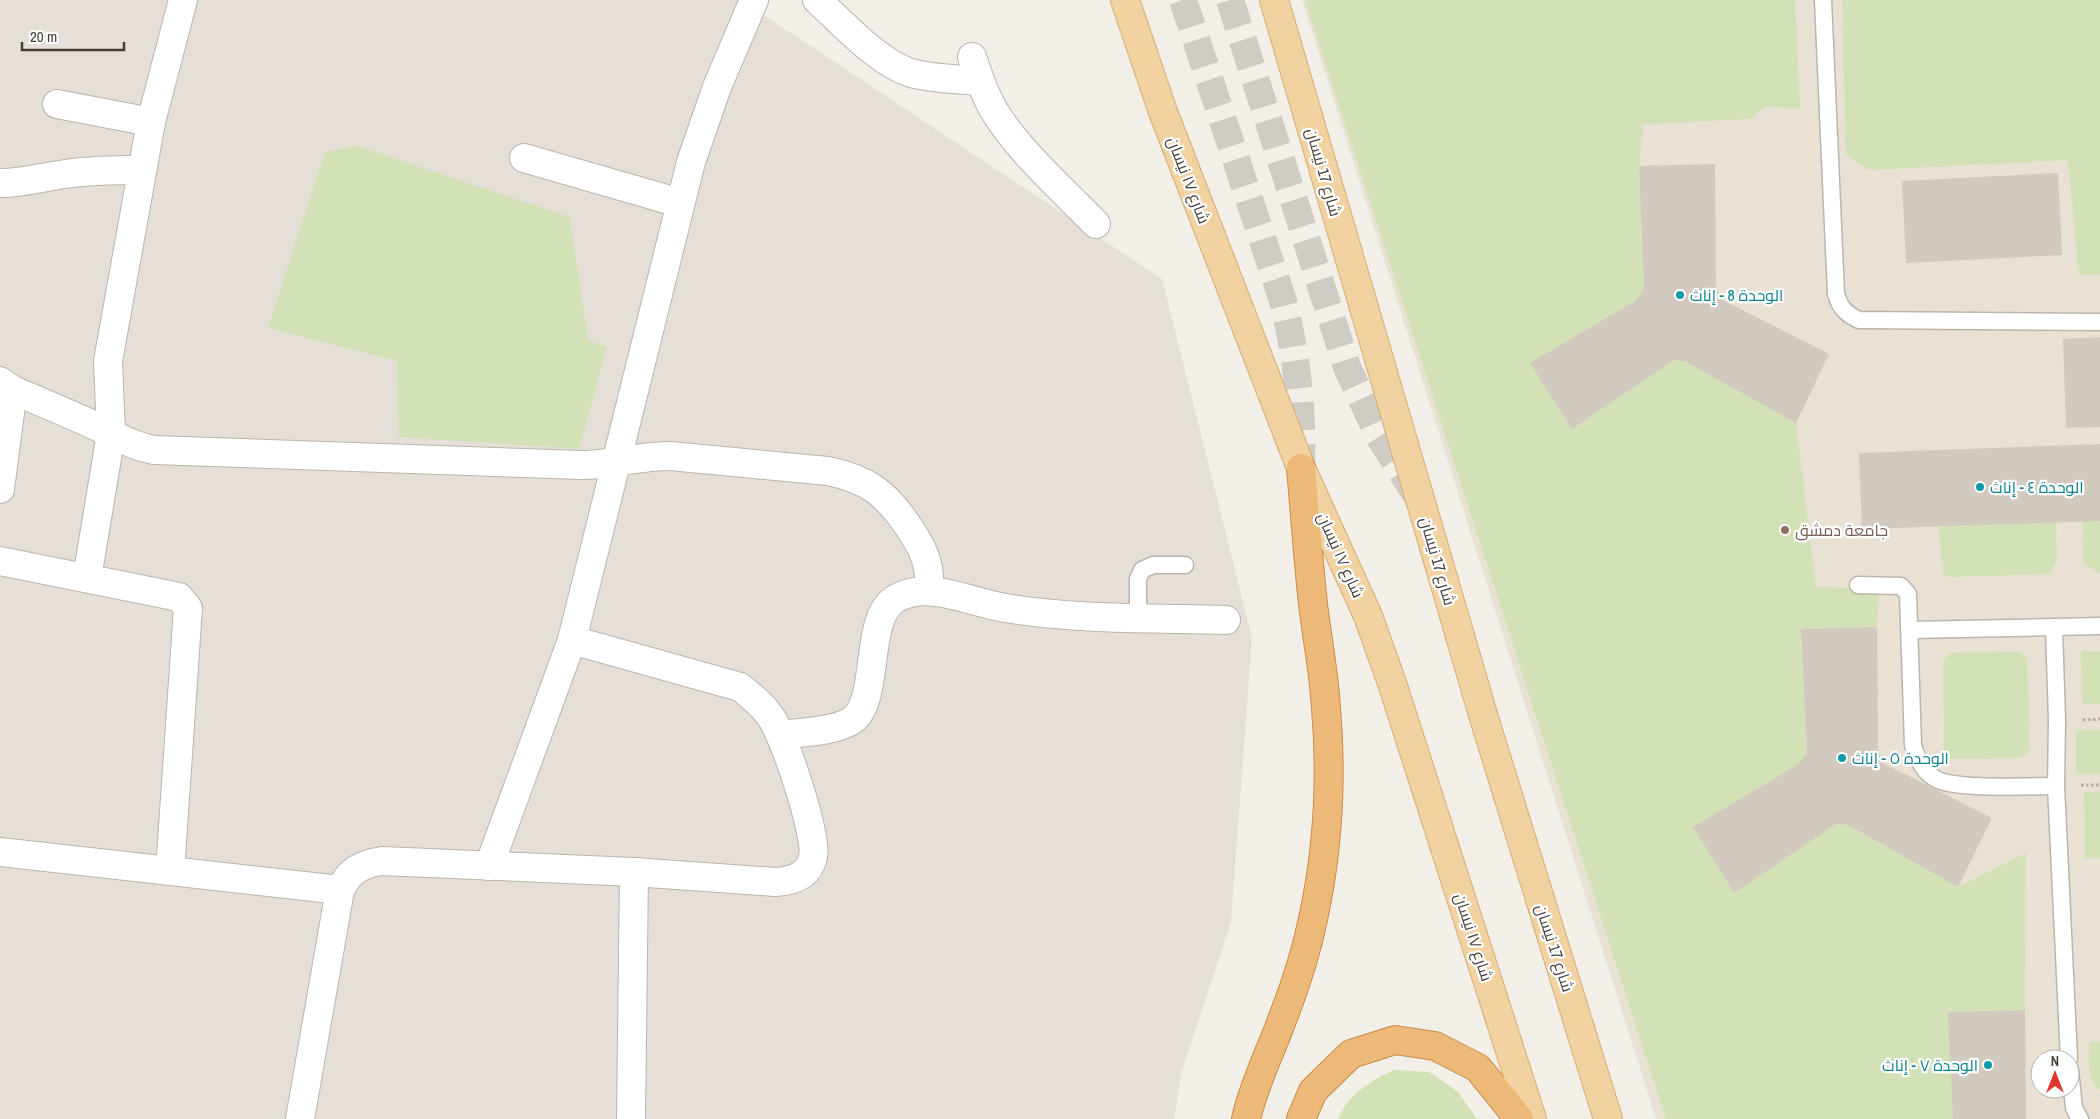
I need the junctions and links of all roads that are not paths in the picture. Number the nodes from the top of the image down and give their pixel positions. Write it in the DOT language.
graph roads {
  1 [pos="183,0"];
  2 [pos="754,0"];
  3 [pos="817,0"];
  4 [pos="1126,0"];
  5 [pos="1274,0"];
  6 [pos="1823,0"];
  7 [pos="57,104"];
  8 [pos="151,122"];
  9 [pos="524,158"];
  10 [pos="141,170"];
  11 [pos="0,184"];
  12 [pos="680,203"];
  13 [pos="1096,224"];
  14 [pos="2100,322"];
  15 [pos="6,386"];
  16 [pos="111,434"];
  17 [pos="616,462"];
  18 [pos="1301,468"];
  19 [pos="0,489"];
  20 [pos="0,561"];
  21 [pos="1185,566"];
  22 [pos="87,578"];
  23 [pos="1858,585"];
  24 [pos="929,591"];
  25 [pos="1138,617"];
  26 [pos="1226,620"];
  27 [pos="2100,626"];
  28 [pos="2054,627"];
  29 [pos="1910,630"];
  30 [pos="572,640"];
  31 [pos="781,735"];
  32 [pos="2056,786"];
  33 [pos="0,852"];
  34 [pos="489,866"];
  35 [pos="170,871"];
  36 [pos="634,872"];
  37 [pos="340,890"];
  38 [pos="2069,1049"];
  39 [pos="2073,1099"];
  40 [pos="300,1119"];
  41 [pos="632,1119"];
  42 [pos="1246,1119"];
  43 [pos="1301,1119"];
  44 [pos="1519,1119"];
  45 [pos="1532,1119"];
  46 [pos="1608,1119"];
  47 [pos="2080,1119"];
  1 -- 8 [label="street"];
  2 -- 12 [label="street"];
  3 -- 13 [label="street"];
  4 -- 18 [label="main road, شارع ١٧ نيسان"];
  5 -- 46 [label="main road, شارع 17 نيسان"];
  6 -- 14 [label="lane"];
  7 -- 8 [label="street"];
  8 -- 10 [label="street"];
  9 -- 12 [label="street"];
  10 -- 11 [label="street"];
  10 -- 16 [label="street"];
  12 -- 17 [label="street"];
  15 -- 16 [label="street"];
  15 -- 19 [label="street"];
  16 -- 17 [label="street"];
  16 -- 22 [label="street"];
  17 -- 24 [label="street"];
  17 -- 30 [label="street"];
  18 -- 42 [label="highway"];
  18 -- 45 [label="main road, شارع ١٧ نيسان"];
  20 -- 22 [label="street"];
  21 -- 25 [label="lane"];
  22 -- 35 [label="street"];
  23 -- 29 [label="lane"];
  24 -- 25 [label="street"];
  24 -- 31 [label="street"];
  25 -- 26 [label="street"];
  27 -- 28 [label="lane"];
  28 -- 29 [label="lane"];
  28 -- 32 [label="lane"];
  29 -- 32 [label="lane"];
  30 -- 31 [label="street"];
  30 -- 34 [label="street"];
  31 -- 36 [label="street"];
  32 -- 38 [label="lane"];
  33 -- 35 [label="street"];
  34 -- 36 [label="street"];
  34 -- 37 [label="street"];
  35 -- 37 [label="street"];
  36 -- 41 [label="street"];
  37 -- 40 [label="street"];
  39 -- 47 [label="lane"];
  43 -- 44 [label="highway"];
}
